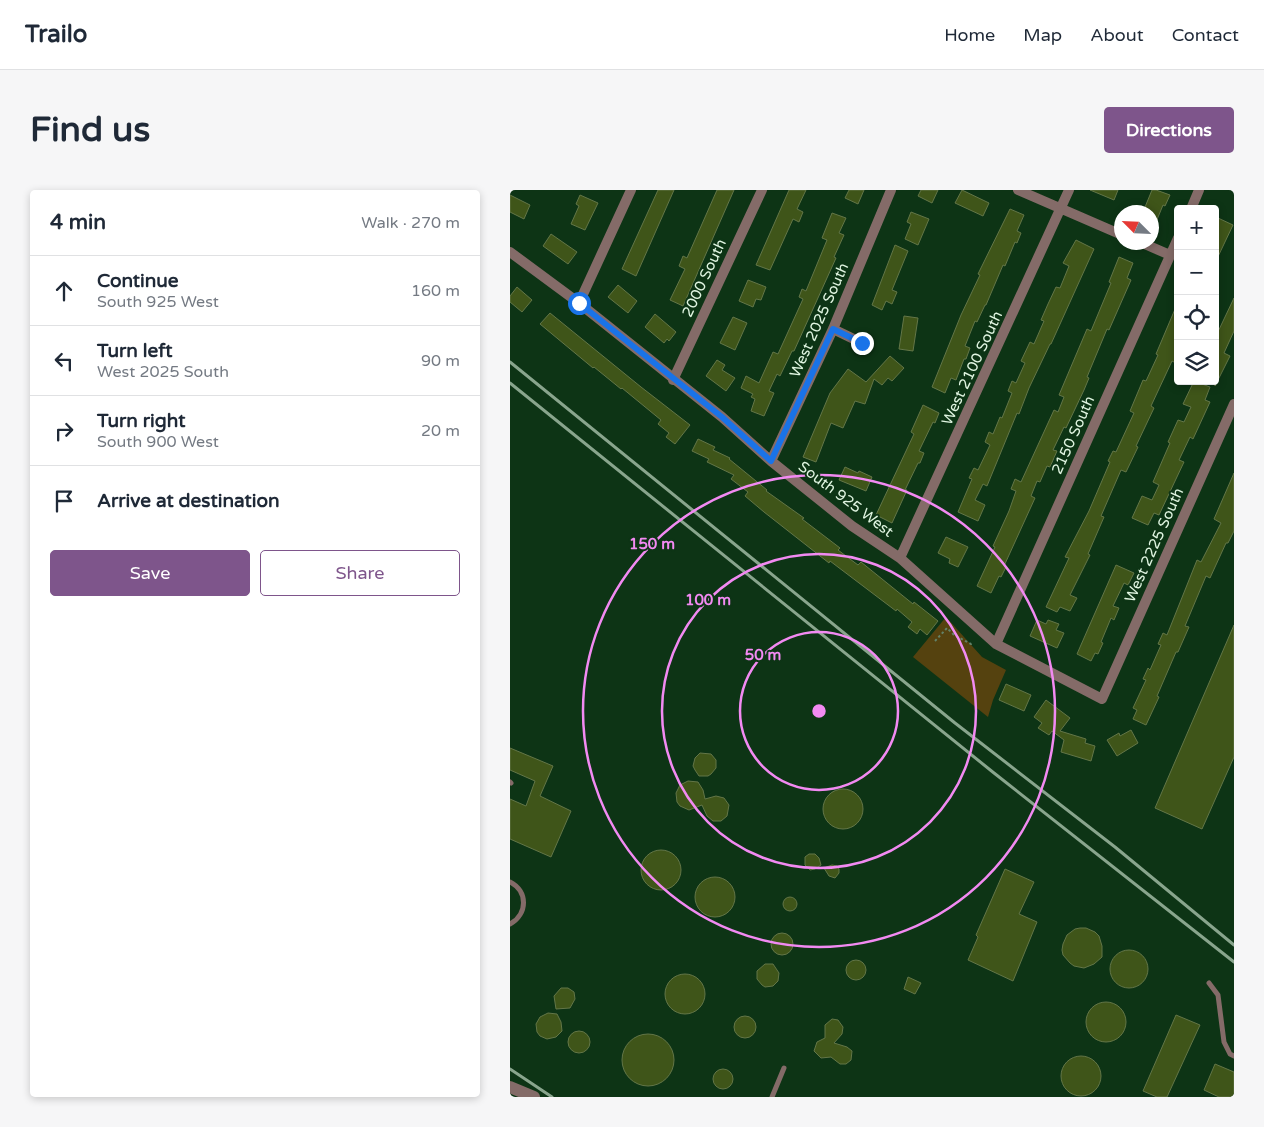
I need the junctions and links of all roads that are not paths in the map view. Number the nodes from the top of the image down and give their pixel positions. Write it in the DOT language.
graph roads {
  1 [pos="631,190"];
  2 [pos="762,190"];
  3 [pos="891,190"];
  4 [pos="1018,190"];
  5 [pos="1069,190"];
  6 [pos="1199,190"];
  7 [pos="1193,205"];
  8 [pos="1061,210"];
  9 [pos="1114,232"];
  10 [pos="1174,246"];
  11 [pos="1158,250"];
  12 [pos="510,252"];
  13 [pos="1170,255"];
  14 [pos="579,303"];
  15 [pos="833,329"];
  16 [pos="862,343"];
  17 [pos="673,380"];
  18 [pos="1234,404"];
  19 [pos="771,461"];
  20 [pos="900,558"];
  21 [pos="996,644"];
  22 [pos="1102,699"];
  23 [pos="510,882"];
  24 [pos="510,924"];
  25 [pos="1209,983"];
  26 [pos="1234,1056"];
  27 [pos="784,1068"];
  28 [pos="510,1087"];
  29 [pos="533,1097"];
  30 [pos="772,1097"];
  1 -- 14 [label="street"];
  2 -- 17 [label="street, 2000 South"];
  3 -- 15 [label="street, West 2025 South"];
  4 -- 8 [label="street"];
  5 -- 8 [label="street, West 2100 South"];
  6 -- 7 [label="street"];
  8 -- 9 [label="street"];
  8 -- 20 [label="street, West 2100 South"];
  10 -- 13 [label="street, 2150 South"];
  11 -- 13 [label="street"];
  12 -- 14 [label="street, South 925 West"];
  13 -- 21 [label="street, 2150 South"];
  14 -- 17 [label="street, South 925 West"];
  15 -- 16 [label="street"];
  15 -- 19 [label="street, West 2025 South"];
  17 -- 19 [label="street, South 925 West"];
  18 -- 22 [label="street, West 2225 South"];
  19 -- 20 [label="street, South 925 West"];
  20 -- 21 [label="street, South 925 West"];
  21 -- 22 [label="street, South 925 West"];
  23 -- 24 [label="lane"];
  25 -- 26 [label="lane"];
  27 -- 30 [label="lane"];
  28 -- 29 [label="street"];
}
